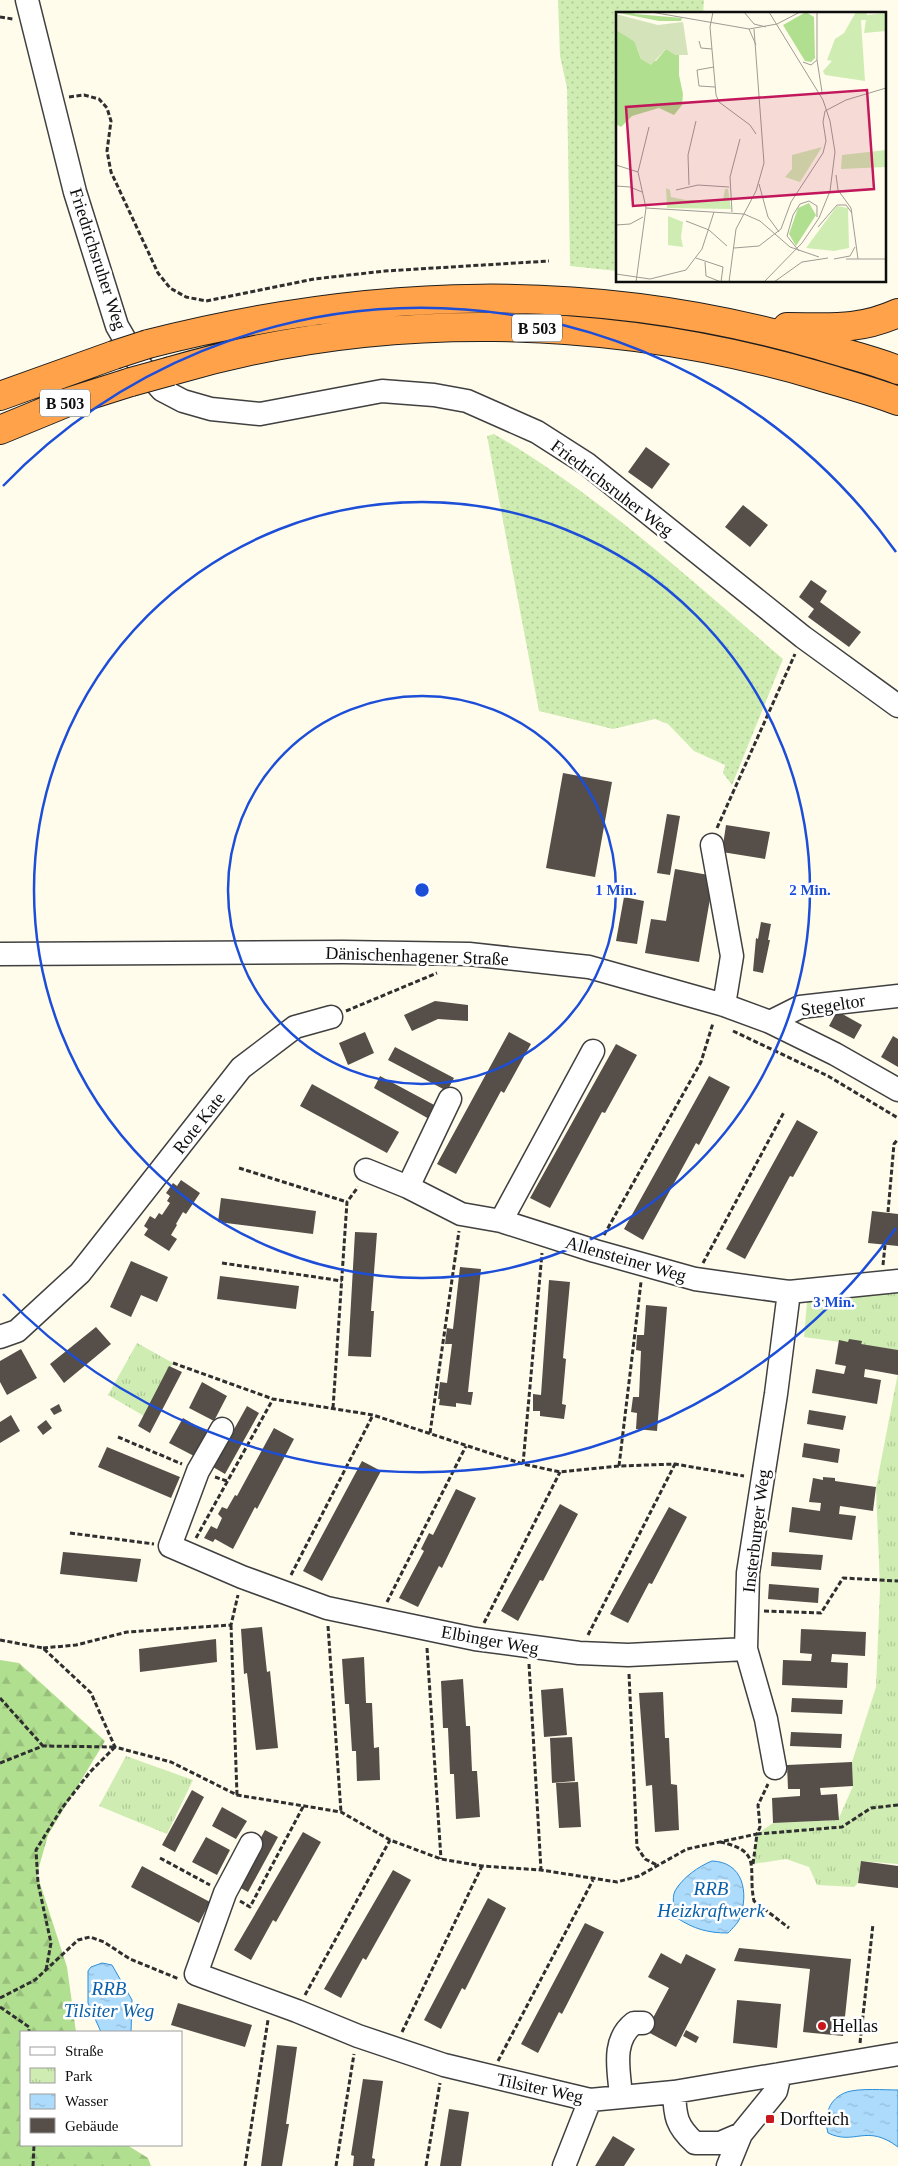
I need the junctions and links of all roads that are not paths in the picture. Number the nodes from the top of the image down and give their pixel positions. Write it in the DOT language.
graph roads {
  1 [pos="27,0"];
  2 [pos="898,313"];
  3 [pos="747,326"];
  4 [pos="898,370"];
  5 [pos="0,396"];
  6 [pos="898,401"];
  7 [pos="0,430"];
  8 [pos="898,706"];
  9 [pos="712,846"];
  10 [pos="0,954"];
  11 [pos="898,996"];
  12 [pos="331,1017"];
  13 [pos="720,1018"];
  14 [pos="770,1022"];
  15 [pos="593,1051"];
  16 [pos="898,1090"];
  17 [pos="450,1099"];
  18 [pos="366,1170"];
  19 [pos="408,1187"];
  20 [pos="501,1221"];
  21 [pos="898,1281"];
  22 [pos="789,1292"];
  23 [pos="0,1337"];
  24 [pos="222,1429"];
  25 [pos="746,1649"];
  26 [pos="775,1768"];
  27 [pos="251,1844"];
  28 [pos="643,2023"];
  29 [pos="898,2054"];
  30 [pos="780,2074"];
  31 [pos="674,2092"];
  32 [pos="622,2096"];
  33 [pos="590,2100"];
  34 [pos="740,2134"];
  35 [pos="564,2166"];
  36 [pos="728,2166"];
  1 -- 8 [label="street, Friedrichsruher Weg"];
  2 -- 3 [label="highway, B 503"];
  3 -- 4 [label="highway, B 503"];
  3 -- 5 [label="highway, B 503, bridge"];
  6 -- 7 [label="highway, B 503, bridge"];
  9 -- 13 [label="street"];
  10 -- 13 [label="street, Dänischenhagener Straße"];
  11 -- 14 [label="street, Stegeltor"];
  12 -- 23 [label="street, Rote Kate"];
  13 -- 14 [label="street, Dänischenhagener Straße"];
  14 -- 16 [label="street, Dänischenhagener Straße"];
  15 -- 20 [label="street"];
  17 -- 19 [label="street"];
  18 -- 19 [label="street, Allensteiner Weg"];
  19 -- 20 [label="street, Allensteiner Weg"];
  20 -- 22 [label="street, Allensteiner Weg"];
  21 -- 22 [label="street, Allensteiner Weg"];
  22 -- 25 [label="street, Insterburger Weg"];
  24 -- 25 [label="street, Elbinger Weg"];
  25 -- 26 [label="street, Insterburger Weg"];
  27 -- 33 [label="street, Tilsiter Weg"];
  28 -- 32 [label="street"];
  29 -- 30 [label="street, Tilsiter Weg"];
  30 -- 31 [label="street, Tilsiter Weg"];
  30 -- 34 [label="street"];
  31 -- 32 [label="street, Tilsiter Weg"];
  31 -- 34 [label="street"];
  32 -- 33 [label="street, Tilsiter Weg"];
  33 -- 35 [label="street"];
  34 -- 36 [label="street"];
}
